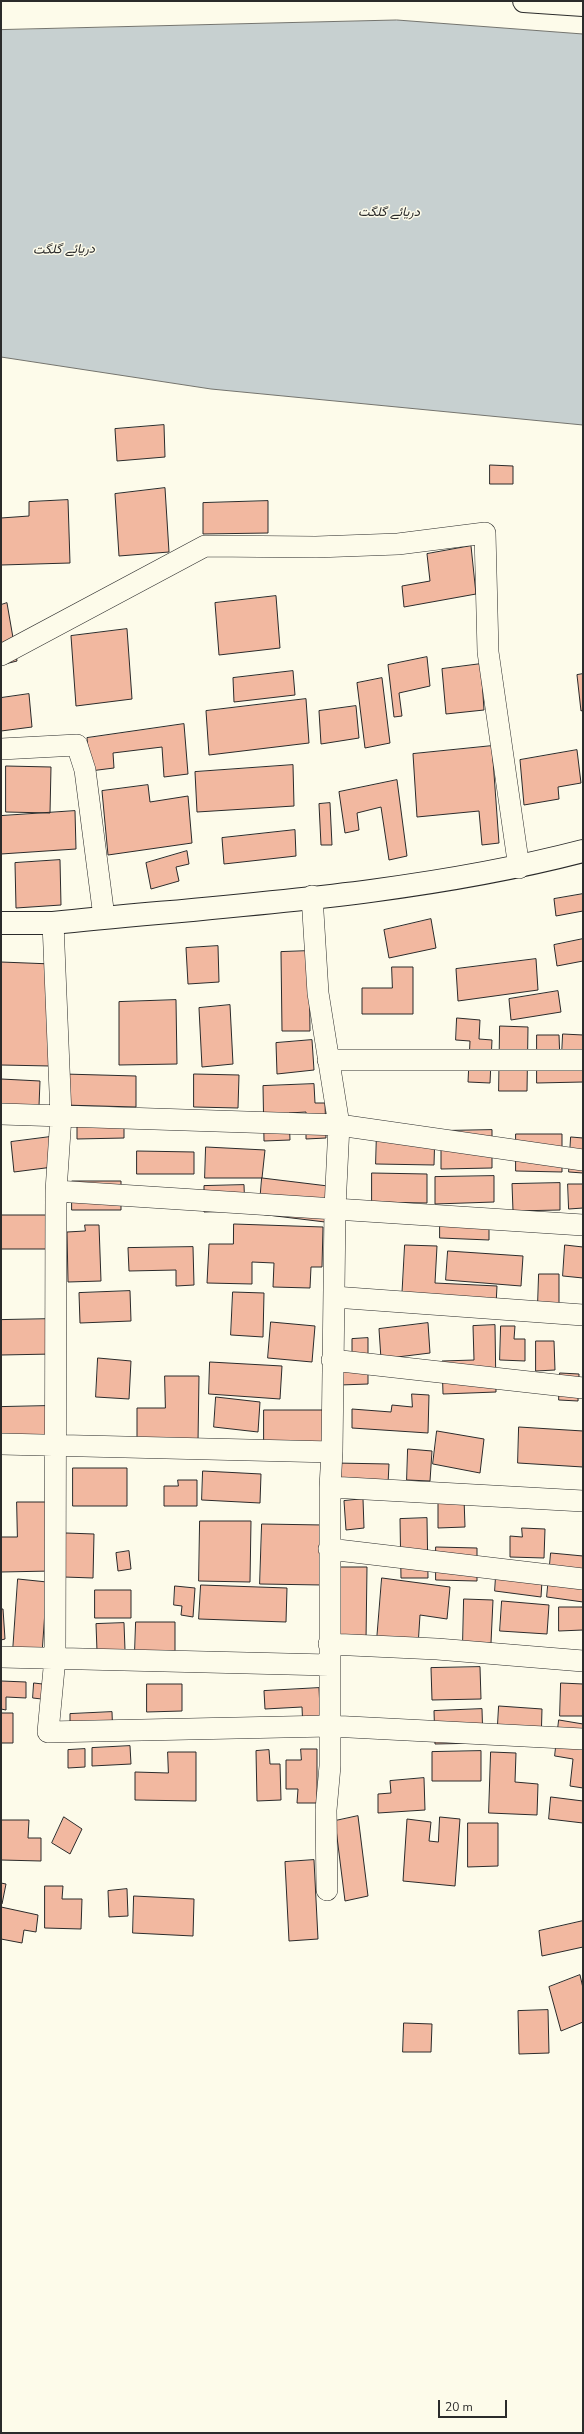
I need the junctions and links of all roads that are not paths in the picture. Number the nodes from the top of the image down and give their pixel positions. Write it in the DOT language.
graph roads {
  1 [pos="524,1"];
  2 [pos="583,5"];
  3 [pos="1,655"];
  4 [pos="1,749"];
  5 [pos="583,851"];
  6 [pos="519,868"];
  7 [pos="312,896"];
  8 [pos="104,918"];
  9 [pos="1,923"];
  10 [pos="53,923"];
  11 [pos="328,1060"];
  12 [pos="583,1060"];
  13 [pos="1,1114"];
  14 [pos="61,1116"];
  15 [pos="339,1125"];
  16 [pos="583,1160"];
  17 [pos="56,1191"];
  18 [pos="335,1208"];
  19 [pos="583,1226"];
  20 [pos="334,1297"];
  21 [pos="583,1315"];
  22 [pos="332,1360"];
  23 [pos="583,1388"];
  24 [pos="1,1444"];
  25 [pos="55,1446"];
  26 [pos="332,1452"];
  27 [pos="330,1487"];
  28 [pos="583,1501"];
  29 [pos="329,1549"];
  30 [pos="583,1579"];
  31 [pos="329,1644"];
  32 [pos="1,1657"];
  33 [pos="55,1658"];
  34 [pos="583,1661"];
  35 [pos="329,1666"];
  36 [pos="330,1726"];
  37 [pos="583,1739"];
  38 [pos="327,1890"];
  1 -- 2 [label="main road"];
  3 -- 6 [label="street"];
  4 -- 8 [label="street"];
  5 -- 6 [label="main road"];
  6 -- 7 [label="main road"];
  7 -- 8 [label="main road"];
  7 -- 11 [label="street"];
  8 -- 10 [label="main road"];
  9 -- 10 [label="main road"];
  10 -- 14 [label="street"];
  11 -- 12 [label="street"];
  11 -- 15 [label="street"];
  13 -- 14 [label="street"];
  14 -- 15 [label="street"];
  14 -- 17 [label="street"];
  15 -- 16 [label="street"];
  15 -- 18 [label="street"];
  17 -- 18 [label="street"];
  17 -- 25 [label="street"];
  18 -- 19 [label="street"];
  18 -- 20 [label="street"];
  20 -- 21 [label="street"];
  20 -- 22 [label="street"];
  22 -- 23 [label="street"];
  22 -- 26 [label="street"];
  24 -- 25 [label="street"];
  25 -- 26 [label="street"];
  25 -- 33 [label="street"];
  26 -- 27 [label="street"];
  27 -- 28 [label="street"];
  27 -- 29 [label="street"];
  29 -- 30 [label="street"];
  29 -- 31 [label="street"];
  31 -- 34 [label="street"];
  31 -- 35 [label="street"];
  32 -- 33 [label="street"];
  33 -- 35 [label="street"];
  33 -- 36 [label="street"];
  35 -- 36 [label="street"];
  36 -- 37 [label="street"];
  36 -- 38 [label="street"];
}
